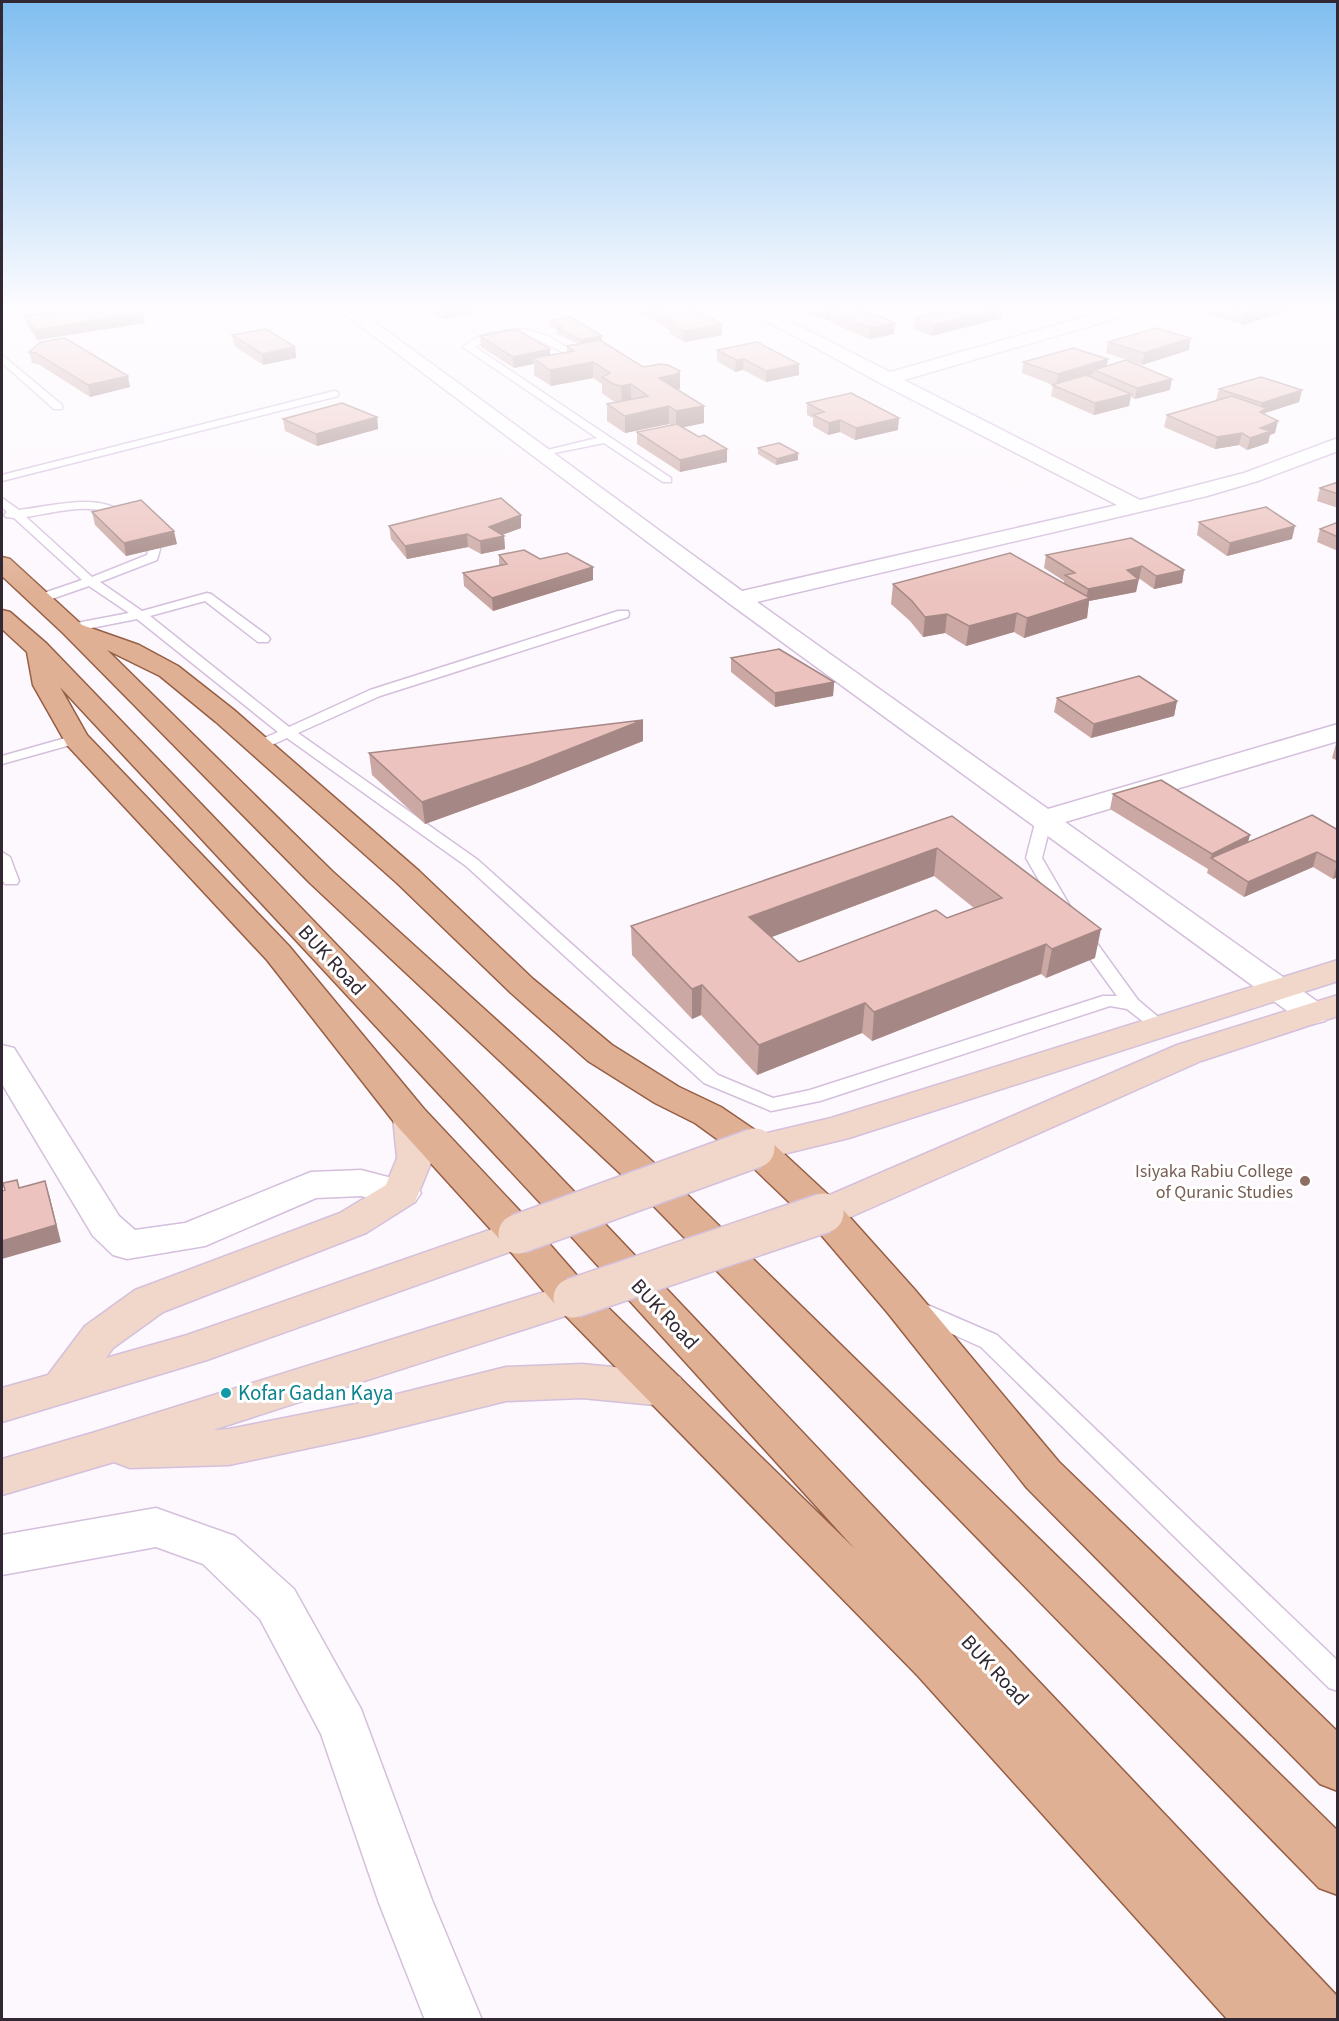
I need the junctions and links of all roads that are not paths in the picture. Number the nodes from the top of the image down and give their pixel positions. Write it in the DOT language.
graph roads {
  1 [pos="54,403"];
  2 [pos="297,403"];
  3 [pos="474,403"];
  4 [pos="553,403"];
  5 [pos="934,403"];
  6 [pos="58,407"];
  7 [pos="607,439"];
  8 [pos="1338,444"];
  9 [pos="543,454"];
  10 [pos="2,478"];
  11 [pos="668,480"];
  12 [pos="2,501"];
  13 [pos="1136,506"];
  14 [pos="17,514"];
  15 [pos="2,517"];
  16 [pos="124,518"];
  17 [pos="154,549"];
  18 [pos="2,564"];
  19 [pos="90,581"];
  20 [pos="39,599"];
  21 [pos="738,599"];
  22 [pos="623,614"];
  23 [pos="140,615"];
  24 [pos="2,617"];
  25 [pos="55,638"];
  26 [pos="263,639"];
  27 [pos="287,732"];
  28 [pos="1338,732"];
  29 [pos="76,739"];
  30 [pos="258,746"];
  31 [pos="2,760"];
  32 [pos="1044,819"];
  33 [pos="2,857"];
  34 [pos="11,881"];
  35 [pos="1338,970"];
  36 [pos="1279,989"];
  37 [pos="1132,1004"];
  38 [pos="1325,1010"];
  39 [pos="1160,1026"];
  40 [pos="2,1056"];
  41 [pos="411,1118"];
  42 [pos="755,1148"];
  43 [pos="402,1193"];
  44 [pos="824,1213"];
  45 [pos="518,1234"];
  46 [pos="573,1298"];
  47 [pos="901,1301"];
  48 [pos="63,1386"];
  49 [pos="665,1389"];
  50 [pos="2,1405"];
  51 [pos="92,1451"];
  52 [pos="2,1477"];
  53 [pos="2,1555"];
  54 [pos="1338,1679"];
  55 [pos="1338,1767"];
  56 [pos="1338,1869"];
  57 [pos="454,2019"];
  58 [pos="1267,2019"];
  59 [pos="1320,2019"];
  1 -- 6 [label="lane"];
  2 -- 10 [label="lane"];
  3 -- 9 [label="street"];
  4 -- 7 [label="lane"];
  5 -- 13 [label="street"];
  7 -- 9 [label="lane"];
  7 -- 11 [label="lane"];
  8 -- 13 [label="street"];
  9 -- 21 [label="street"];
  12 -- 14 [label="lane"];
  13 -- 21 [label="street"];
  14 -- 15 [label="lane"];
  14 -- 16 [label="lane"];
  14 -- 19 [label="lane"];
  17 -- 19 [label="lane"];
  18 -- 20 [label="main road, BUK Road"];
  19 -- 20 [label="lane"];
  19 -- 23 [label="lane"];
  20 -- 25 [label="main road, BUK Road"];
  21 -- 32 [label="street"];
  22 -- 27 [label="lane"];
  23 -- 25 [label="lane"];
  23 -- 26 [label="lane"];
  23 -- 27 [label="lane"];
  24 -- 25 [label="main road, BUK Road"];
  25 -- 29 [label="main road"];
  25 -- 30 [label="main road"];
  25 -- 56 [label="main road, BUK Road"];
  25 -- 59 [label="main road, BUK Road"];
  27 -- 30 [label="lane"];
  27 -- 37 [label="lane"];
  28 -- 32 [label="street"];
  29 -- 31 [label="lane"];
  29 -- 41 [label="main road"];
  30 -- 42 [label="main road"];
  32 -- 36 [label="street"];
  32 -- 37 [label="lane"];
  33 -- 34 [label="lane"];
  35 -- 36 [label="main road"];
  36 -- 38 [label="street"];
  36 -- 39 [label="main road"];
  37 -- 39 [label="lane"];
  38 -- 44 [label="main road"];
  39 -- 42 [label="main road"];
  40 -- 43 [label="street"];
  41 -- 43 [label="main road"];
  41 -- 45 [label="main road"];
  42 -- 44 [label="main road"];
  42 -- 45 [label="main road, bridge"];
  43 -- 48 [label="main road"];
  44 -- 46 [label="main road, bridge"];
  44 -- 47 [label="main road"];
  45 -- 46 [label="main road"];
  45 -- 48 [label="main road"];
  46 -- 49 [label="main road"];
  46 -- 51 [label="main road"];
  47 -- 54 [label="lane"];
  47 -- 55 [label="main road"];
  48 -- 50 [label="main road"];
  49 -- 51 [label="main road"];
  49 -- 58 [label="main road"];
  51 -- 52 [label="main road"];
  53 -- 57 [label="street"];
}
